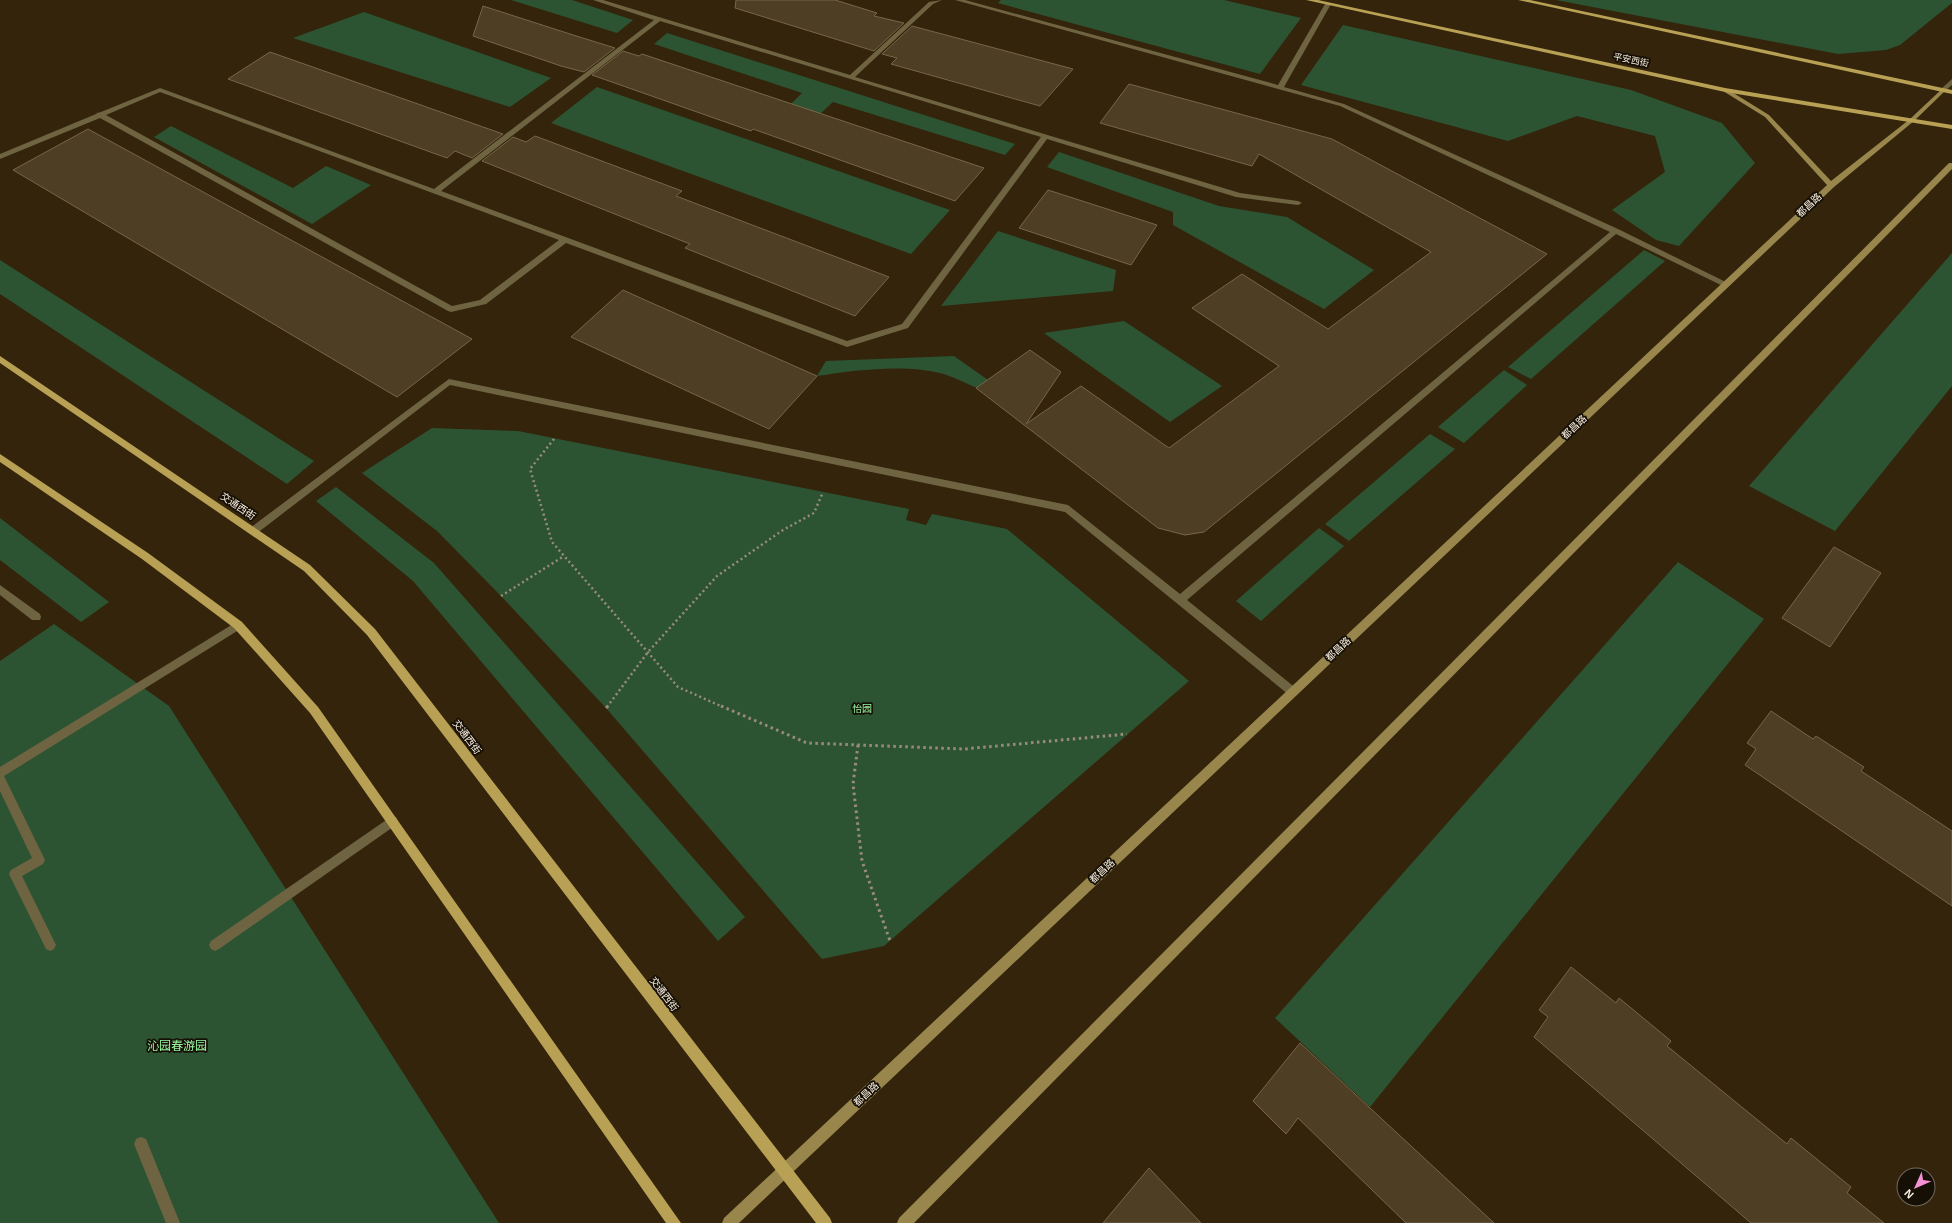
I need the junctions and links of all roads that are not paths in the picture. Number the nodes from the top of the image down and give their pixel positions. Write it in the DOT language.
graph roads {
  1 [pos="596,0"];
  2 [pos="940,0"];
  3 [pos="958,0"];
  4 [pos="1309,0"];
  5 [pos="1522,0"];
  6 [pos="1328,4"];
  7 [pos="659,19"];
  8 [pos="851,77"];
  9 [pos="1952,81"];
  10 [pos="1280,88"];
  11 [pos="1725,90"];
  12 [pos="1943,90"];
  13 [pos="1952,92"];
  14 [pos="99,114"];
  15 [pos="1912,120"];
  16 [pos="1952,127"];
  17 [pos="1046,136"];
  18 [pos="0,157"];
  19 [pos="1952,165"];
  20 [pos="1831,184"];
  21 [pos="435,192"];
  22 [pos="1298,204"];
  23 [pos="1615,231"];
  24 [pos="565,240"];
  25 [pos="1726,284"];
  26 [pos="0,359"];
  27 [pos="0,457"];
  28 [pos="253,531"];
  29 [pos="0,589"];
  30 [pos="1180,600"];
  31 [pos="36,617"];
  32 [pos="238,625"];
  33 [pos="1293,692"];
  34 [pos="0,773"];
  35 [pos="0,779"];
  36 [pos="392,821"];
  37 [pos="50,945"];
  38 [pos="215,945"];
  39 [pos="141,1144"];
  40 [pos="784,1171"];
  41 [pos="173,1223"];
  42 [pos="674,1223"];
  43 [pos="729,1223"];
  44 [pos="825,1223"];
  45 [pos="904,1223"];
  1 -- 7 [label="street"];
  2 -- 8 [label="street"];
  3 -- 10 [label="street"];
  4 -- 6 [label="main road, 平安西街"];
  5 -- 12 [label="main road"];
  6 -- 10 [label="street"];
  6 -- 11 [label="main road, 平安西街"];
  7 -- 8 [label="street"];
  7 -- 21 [label="street"];
  8 -- 17 [label="street"];
  9 -- 12 [label="street, 都昌路"];
  10 -- 23 [label="street"];
  11 -- 15 [label="main road, 平安西街"];
  11 -- 20 [label="main road"];
  12 -- 13 [label="main road"];
  12 -- 15 [label="main road, 都昌路"];
  14 -- 18 [label="street"];
  14 -- 21 [label="street"];
  14 -- 24 [label="street"];
  15 -- 16 [label="main road, 平安西街"];
  15 -- 20 [label="main road, 都昌路"];
  17 -- 22 [label="street"];
  17 -- 24 [label="street"];
  19 -- 45 [label="main road"];
  20 -- 25 [label="main road, 都昌路"];
  21 -- 24 [label="street"];
  23 -- 25 [label="street"];
  23 -- 30 [label="street"];
  25 -- 33 [label="main road, 都昌路"];
  26 -- 28 [label="main road, 交通西街"];
  27 -- 32 [label="main road"];
  28 -- 30 [label="street"];
  28 -- 40 [label="main road, 交通西街"];
  29 -- 31 [label="street"];
  30 -- 33 [label="street"];
  32 -- 34 [label="street"];
  32 -- 36 [label="main road"];
  33 -- 40 [label="main road, 都昌路"];
  35 -- 37 [label="street"];
  36 -- 38 [label="street"];
  36 -- 42 [label="main road"];
  39 -- 41 [label="street"];
  40 -- 43 [label="main road, 都昌路"];
  40 -- 44 [label="main road, 交通西街"];
}
